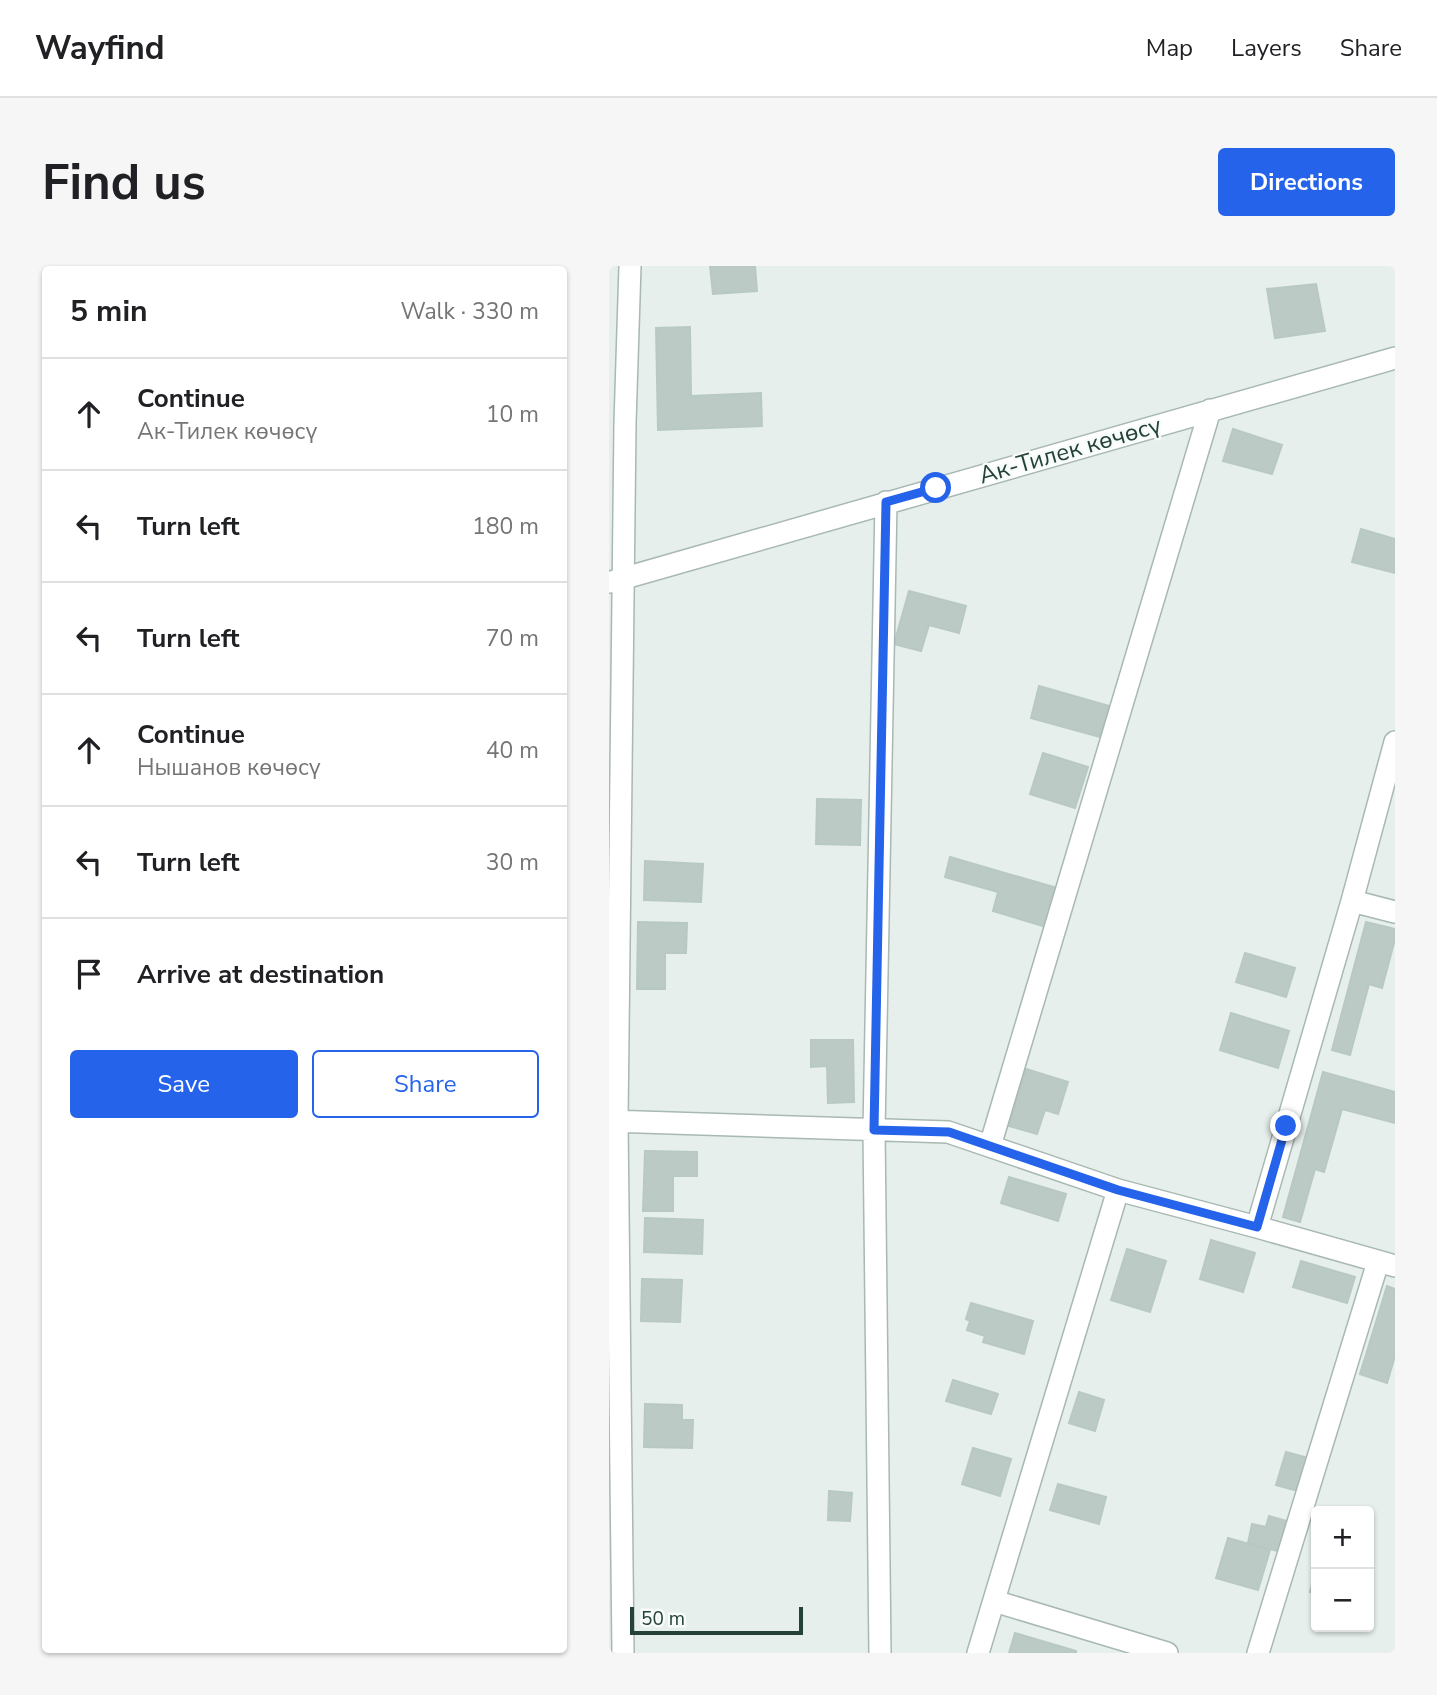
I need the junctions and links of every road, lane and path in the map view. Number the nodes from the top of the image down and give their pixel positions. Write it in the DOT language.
graph roads {
  1 [pos="630,266"];
  2 [pos="1395,358"];
  3 [pos="1210,410"];
  4 [pos="886,502"];
  5 [pos="616,580"];
  6 [pos="1395,742"];
  7 [pos="1352,901"];
  8 [pos="1395,912"];
  9 [pos="613,1121"];
  10 [pos="874,1130"];
  11 [pos="990,1146"];
  12 [pos="1118,1190"];
  13 [pos="1257,1227"];
  14 [pos="1386,1264"];
  15 [pos="994,1601"];
  16 [pos="623,1653"];
  17 [pos="880,1653"];
  18 [pos="978,1653"];
  19 [pos="1167,1653"];
  20 [pos="1258,1653"];
  1 -- 5 [label="street"];
  2 -- 3 [label="street, Ак-Тилек көчөсү"];
  3 -- 4 [label="street, Ак-Тилек көчөсү"];
  3 -- 11 [label="street"];
  4 -- 5 [label="street, Ак-Тилек көчөсү"];
  4 -- 10 [label="street"];
  5 -- 9 [label="street"];
  6 -- 7 [label="street"];
  7 -- 8 [label="street"];
  7 -- 13 [label="street"];
  9 -- 10 [label="street"];
  9 -- 16 [label="street"];
  10 -- 11 [label="street"];
  10 -- 17 [label="street"];
  11 -- 12 [label="street"];
  12 -- 13 [label="street"];
  12 -- 15 [label="street"];
  13 -- 14 [label="street"];
  14 -- 20 [label="street"];
  15 -- 18 [label="street"];
  15 -- 19 [label="street"];
}
